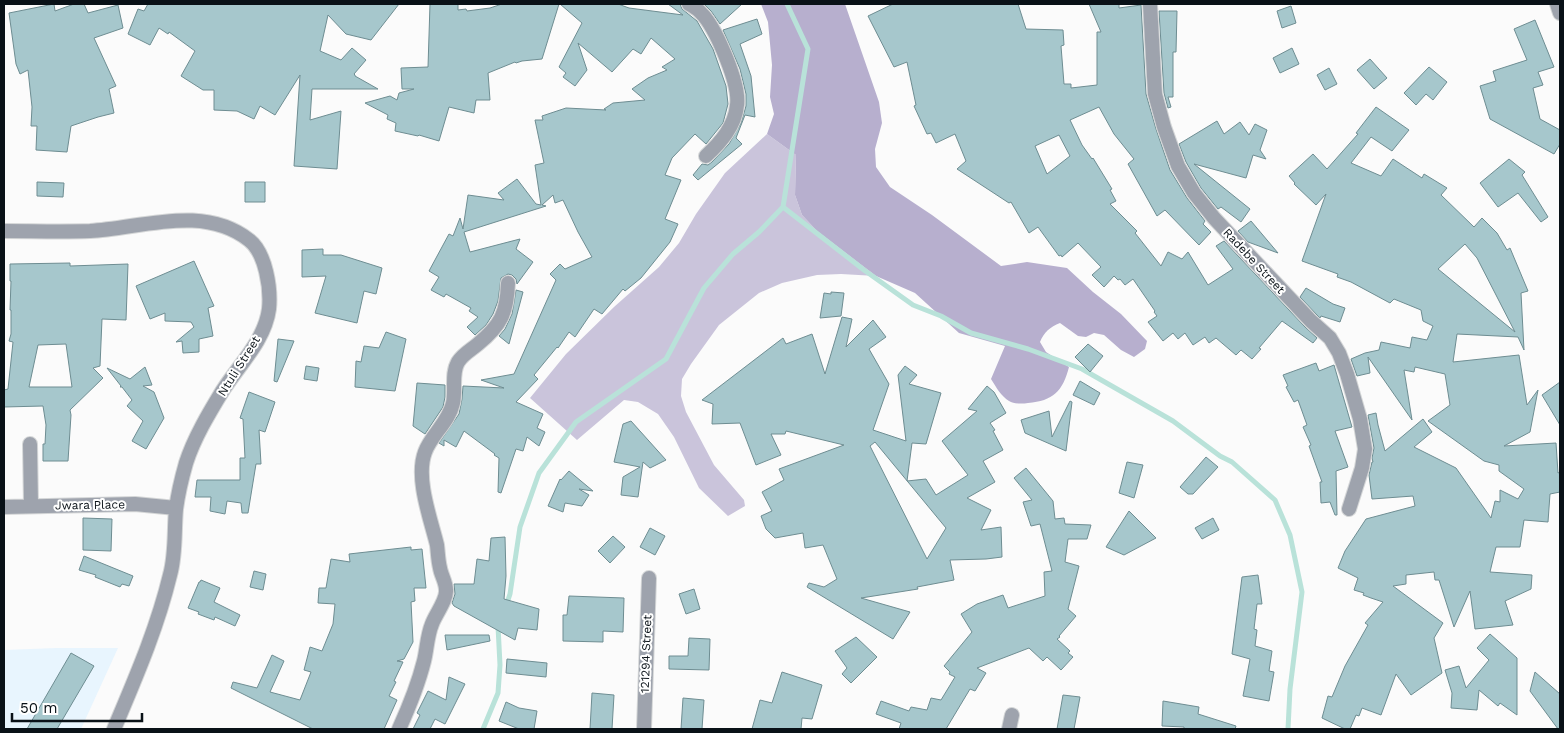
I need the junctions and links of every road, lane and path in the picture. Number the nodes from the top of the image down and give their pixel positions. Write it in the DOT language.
graph roads {
  1 [pos="689,4"];
  2 [pos="1150,4"];
  3 [pos="1557,4"];
  4 [pos="1560,13"];
  5 [pos="706,156"];
  6 [pos="4,231"];
  7 [pos="508,283"];
  8 [pos="30,444"];
  9 [pos="31,506"];
  10 [pos="4,507"];
  11 [pos="176,508"];
  12 [pos="1349,509"];
  13 [pos="649,578"];
  14 [pos="114,729"];
  15 [pos="400,729"];
  16 [pos="644,729"];
  1 -- 5 [label="street"];
  2 -- 12 [label="street, Radebe Street"];
  3 -- 4 [label="street"];
  6 -- 11 [label="street, Ntuli Street"];
  7 -- 15 [label="street"];
  8 -- 9 [label="street"];
  9 -- 10 [label="street, Jwara Place"];
  9 -- 11 [label="street, Jwara Place"];
  11 -- 14 [label="street, Ntuli Street"];
  13 -- 16 [label="street, 121294 Street"];
}
